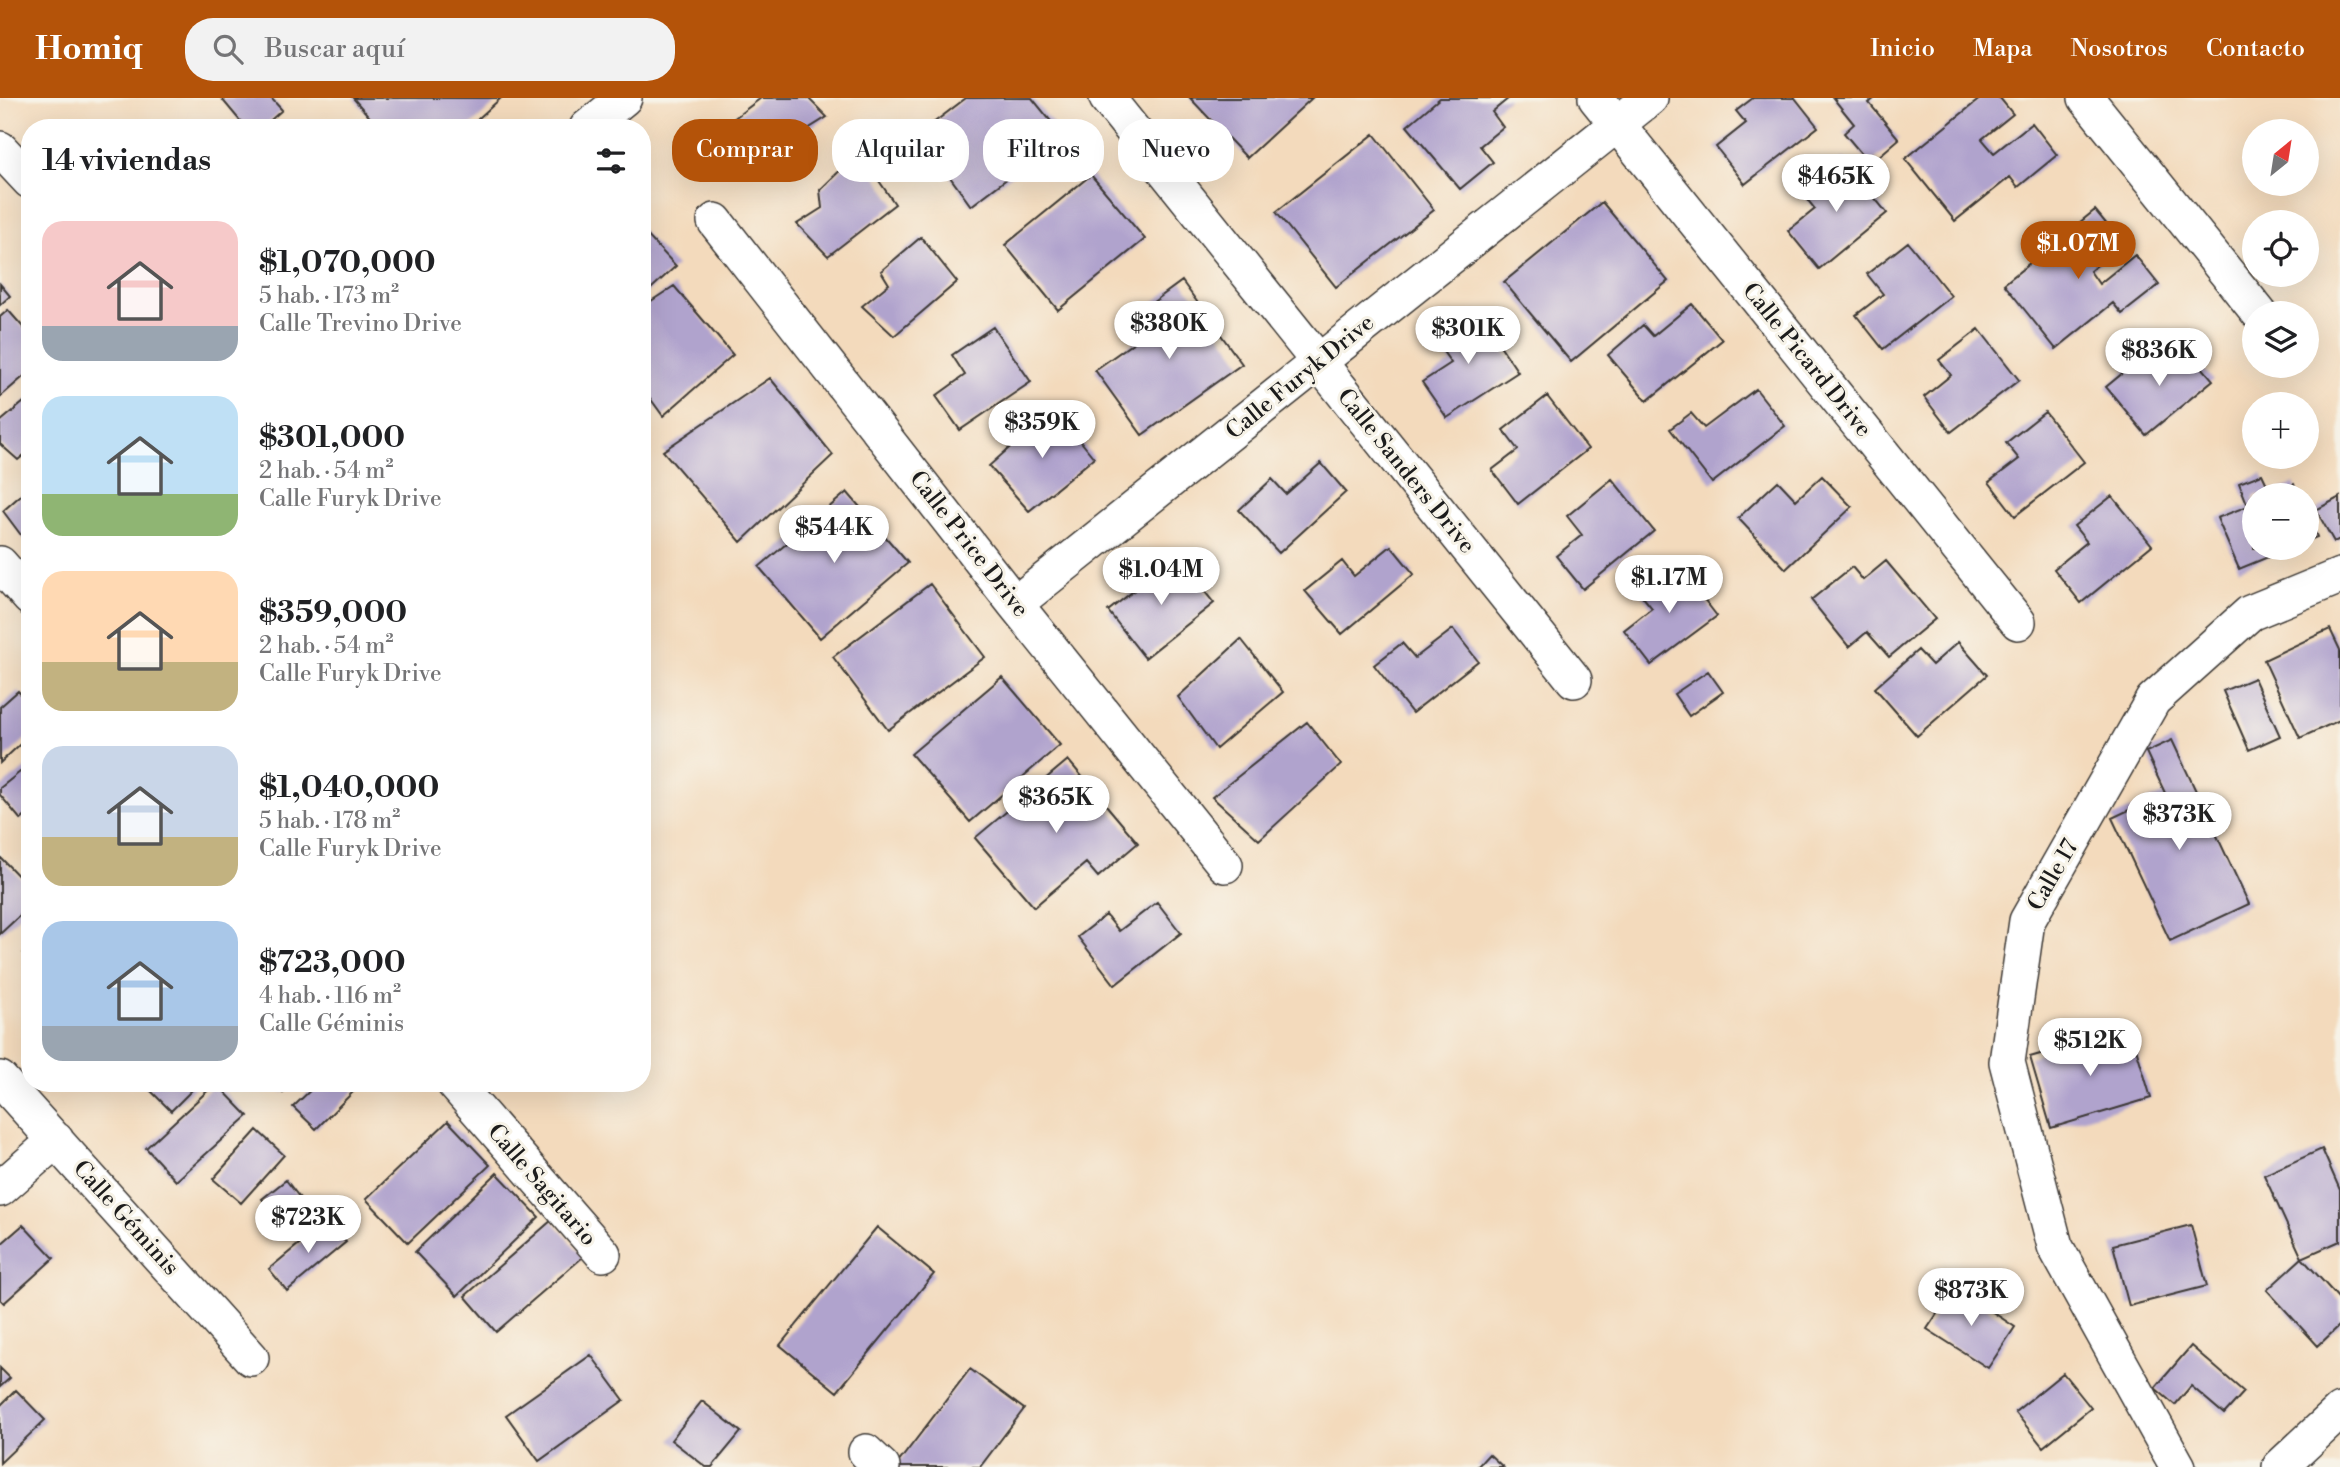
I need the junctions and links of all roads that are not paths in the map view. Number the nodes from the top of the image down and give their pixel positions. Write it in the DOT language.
graph roads {
  1 [pos="624,98"];
  2 [pos="1107,98"];
  3 [pos="1650,98"];
  4 [pos="2086,98"];
  5 [pos="1607,111"];
  6 [pos="598,119"];
  7 [pos="0,149"];
  8 [pos="21,171"];
  9 [pos="715,220"];
  10 [pos="2249,301"];
  11 [pos="1319,362"];
  12 [pos="0,564"];
  13 [pos="2340,576"];
  14 [pos="21,588"];
  15 [pos="1015,604"];
  16 [pos="2018,622"];
  17 [pos="1574,680"];
  18 [pos="1225,865"];
  19 [pos="0,1079"];
  20 [pos="462,1092"];
  21 [pos="55,1140"];
  22 [pos="0,1189"];
  23 [pos="603,1254"];
  24 [pos="251,1358"];
  25 [pos="2340,1411"];
  26 [pos="2178,1467"];
  27 [pos="2280,1467"];
  1 -- 6 [label="street"];
  2 -- 11 [label="street, Calle Sanders Drive"];
  3 -- 5 [label="street, Calle Furyk Drive"];
  4 -- 10 [label="street"];
  5 -- 11 [label="street, Calle Furyk Drive"];
  5 -- 16 [label="street, Calle Picard Drive"];
  7 -- 8 [label="street"];
  9 -- 15 [label="street, Calle Price Drive"];
  11 -- 15 [label="street, Calle Furyk Drive"];
  11 -- 17 [label="street, Calle Sanders Drive"];
  12 -- 14 [label="street"];
  13 -- 26 [label="street, Calle 17"];
  15 -- 18 [label="street, Calle Price Drive"];
  19 -- 21 [label="street, Calle Géminis"];
  20 -- 23 [label="street, Calle Sagitario"];
  21 -- 22 [label="street"];
  21 -- 24 [label="street, Calle Géminis"];
  25 -- 27 [label="street"];
}
